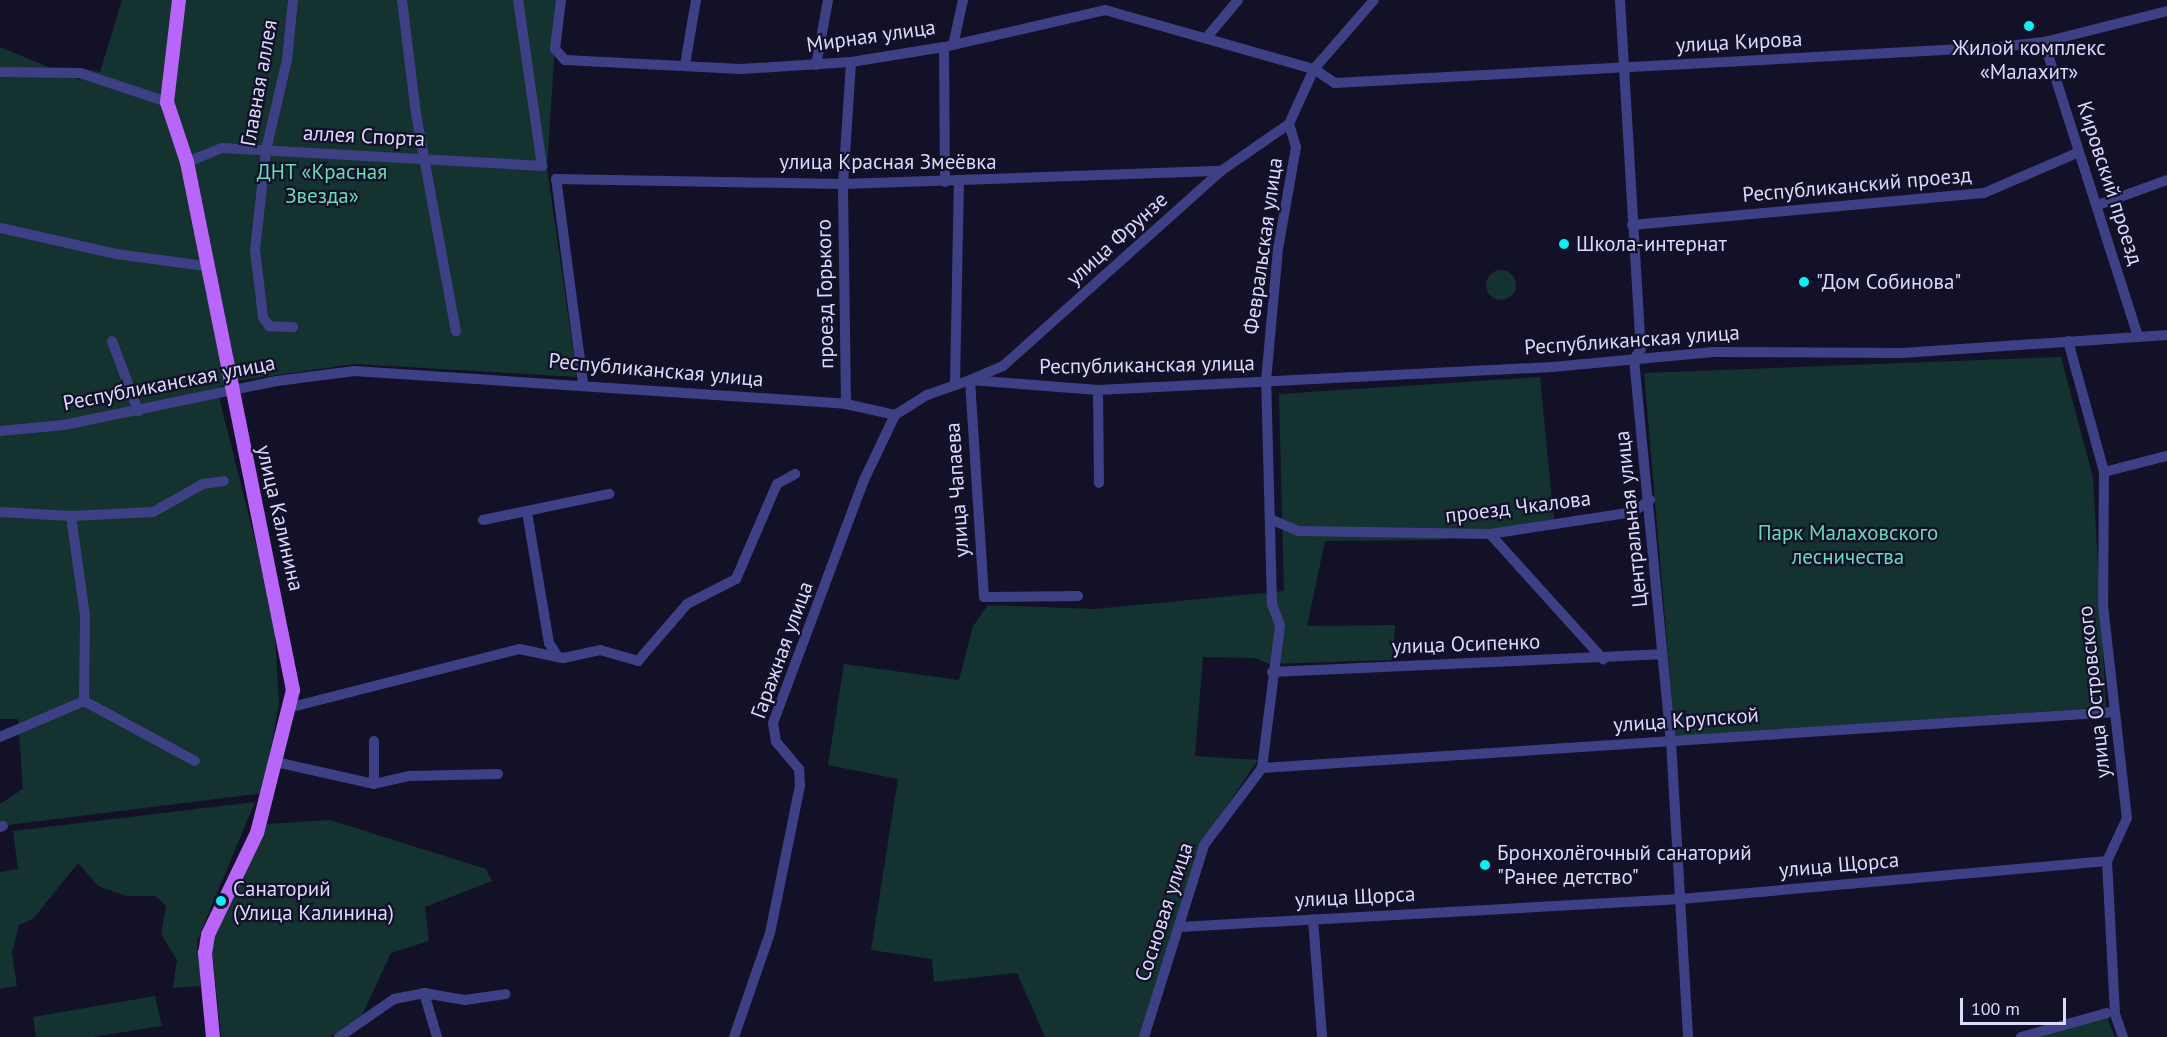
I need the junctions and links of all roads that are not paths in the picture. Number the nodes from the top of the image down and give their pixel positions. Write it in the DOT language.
graph roads {
  1 [pos="178,0"];
  2 [pos="293,0"];
  3 [pos="402,0"];
  4 [pos="518,0"];
  5 [pos="561,0"];
  6 [pos="696,0"];
  7 [pos="828,0"];
  8 [pos="963,0"];
  9 [pos="1238,0"];
  10 [pos="1374,0"];
  11 [pos="1620,0"];
  12 [pos="1106,5"];
  13 [pos="2167,10"];
  14 [pos="1207,37"];
  15 [pos="954,41"];
  16 [pos="2044,42"];
  17 [pos="944,47"];
  18 [pos="851,62"];
  19 [pos="685,65"];
  20 [pos="816,65"];
  21 [pos="1623,68"];
  22 [pos="1314,69"];
  23 [pos="0,72"];
  24 [pos="167,102"];
  25 [pos="1289,124"];
  26 [pos="266,150"];
  27 [pos="2079,152"];
  28 [pos="423,158"];
  29 [pos="187,162"];
  30 [pos="1221,171"];
  31 [pos="2167,180"];
  32 [pos="945,182"];
  33 [pos="959,182"];
  34 [pos="843,184"];
  35 [pos="2098,205"];
  36 [pos="1632,225"];
  37 [pos="0,228"];
  38 [pos="205,266"];
  39 [pos="293,327"];
  40 [pos="456,331"];
  41 [pos="2167,335"];
  42 [pos="2138,336"];
  43 [pos="112,340"];
  44 [pos="2068,341"];
  45 [pos="1634,359"];
  46 [pos="970,380"];
  47 [pos="1266,381"];
  48 [pos="583,383"];
  49 [pos="955,384"];
  50 [pos="1098,390"];
  51 [pos="229,391"];
  52 [pos="846,404"];
  53 [pos="138,411"];
  54 [pos="895,415"];
  55 [pos="0,431"];
  56 [pos="2167,456"];
  57 [pos="2104,472"];
  58 [pos="795,474"];
  59 [pos="224,480"];
  60 [pos="1099,483"];
  61 [pos="609,494"];
  62 [pos="1650,500"];
  63 [pos="0,512"];
  64 [pos="527,512"];
  65 [pos="71,516"];
  66 [pos="1270,519"];
  67 [pos="483,520"];
  68 [pos="1490,534"];
  69 [pos="1078,596"];
  70 [pos="1662,654"];
  71 [pos="558,657"];
  72 [pos="1603,659"];
  73 [pos="1272,672"];
  74 [pos="84,701"];
  75 [pos="292,707"];
  76 [pos="2113,712"];
  77 [pos="0,736"];
  78 [pos="374,741"];
  79 [pos="1671,741"];
  80 [pos="195,761"];
  81 [pos="276,762"];
  82 [pos="1262,768"];
  83 [pos="498,774"];
  84 [pos="374,784"];
  85 [pos="2107,861"];
  86 [pos="1681,899"];
  87 [pos="1313,919"];
  88 [pos="1179,927"];
  89 [pos="424,993"];
  90 [pos="506,994"];
  91 [pos="2107,1013"];
  92 [pos="213,1037"];
  93 [pos="339,1037"];
  94 [pos="437,1037"];
  95 [pos="734,1037"];
  96 [pos="1144,1037"];
  97 [pos="1322,1037"];
  98 [pos="1688,1037"];
  99 [pos="2021,1037"];
  100 [pos="2123,1037"];
  1 -- 24 [label="main road, улица Калинина"];
  2 -- 26 [label="street, Главная аллея"];
  3 -- 28 [label="street"];
  4 -- 28 [label="street, аллея Спорта"];
  5 -- 19 [label="street, Мирная улица"];
  6 -- 19 [label="street"];
  7 -- 20 [label="street"];
  8 -- 15 [label="street"];
  9 -- 14 [label="street"];
  10 -- 22 [label="street"];
  11 -- 21 [label="street, Центральная улица"];
  12 -- 14 [label="street, Мирная улица"];
  12 -- 15 [label="street, Мирная улица"];
  13 -- 16 [label="street, улица Кирова"];
  14 -- 22 [label="street, Мирная улица"];
  15 -- 17 [label="street, Мирная улица"];
  16 -- 21 [label="street, улица Кирова"];
  16 -- 27 [label="street, Кировский проезд"];
  17 -- 18 [label="street, Мирная улица"];
  17 -- 32 [label="street"];
  18 -- 20 [label="street, Мирная улица"];
  18 -- 34 [label="street, проезд Горького"];
  19 -- 20 [label="street, Мирная улица"];
  21 -- 22 [label="street, улица Кирова"];
  21 -- 36 [label="street, Центральная улица"];
  22 -- 25 [label="street"];
  23 -- 24 [label="street"];
  24 -- 29 [label="main road, улица Калинина"];
  25 -- 30 [label="street, улица Фрунзе"];
  25 -- 47 [label="street, Февральская улица"];
  26 -- 28 [label="street, аллея Спорта"];
  26 -- 29 [label="street, аллея Спорта"];
  26 -- 39 [label="street, Главная аллея"];
  27 -- 35 [label="street, Кировский проезд"];
  27 -- 36 [label="street, Республиканский проезд"];
  28 -- 40 [label="street"];
  29 -- 38 [label="main road, улица Калинина"];
  30 -- 33 [label="street, улица Красная Змеёвка"];
  30 -- 46 [label="street, улица Фрунзе"];
  31 -- 35 [label="street"];
  32 -- 33 [label="street, улица Красная Змеёвка"];
  32 -- 34 [label="street, улица Красная Змеёвка"];
  33 -- 49 [label="street"];
  34 -- 48 [label="street, улица Красная Змеёвка"];
  34 -- 52 [label="street, проезд Горького"];
  35 -- 42 [label="street, Кировский проезд"];
  36 -- 45 [label="street, Центральная улица"];
  37 -- 38 [label="street"];
  38 -- 51 [label="main road, улица Калинина"];
  41 -- 42 [label="street, Республиканская улица"];
  42 -- 44 [label="street, Республиканская улица"];
  43 -- 53 [label="street"];
  44 -- 45 [label="street, Республиканская улица"];
  44 -- 57 [label="street, улица Островского"];
  45 -- 47 [label="street, Республиканская улица"];
  45 -- 62 [label="street, Центральная улица"];
  46 -- 49 [label="street, Республиканская улица"];
  46 -- 50 [label="street, Республиканская улица"];
  46 -- 69 [label="street, улица Чапаева"];
  47 -- 50 [label="street, Республиканская улица"];
  47 -- 66 [label="street, Февральская улица"];
  48 -- 51 [label="street, Республиканская улица"];
  48 -- 52 [label="street, Республиканская улица"];
  49 -- 54 [label="street, Республиканская улица"];
  50 -- 60 [label="street"];
  51 -- 53 [label="street, Республиканская улица"];
  51 -- 75 [label="main road, улица Калинина"];
  52 -- 54 [label="street, Республиканская улица"];
  53 -- 55 [label="street, Республиканская улица"];
  54 -- 95 [label="street, Гаражная улица"];
  56 -- 57 [label="street"];
  57 -- 76 [label="street, улица Островского"];
  58 -- 71 [label="street"];
  59 -- 65 [label="street"];
  61 -- 64 [label="street"];
  62 -- 68 [label="street, проезд Чкалова"];
  62 -- 70 [label="street, Центральная улица"];
  63 -- 65 [label="street"];
  64 -- 67 [label="street"];
  64 -- 71 [label="street"];
  65 -- 74 [label="street"];
  66 -- 68 [label="street, проезд Чкалова"];
  66 -- 73 [label="street, Февральская улица"];
  68 -- 72 [label="street"];
  70 -- 72 [label="street, улица Осипенко"];
  70 -- 79 [label="street, Центральная улица"];
  71 -- 75 [label="street"];
  72 -- 73 [label="street, улица Осипенко"];
  73 -- 82 [label="street"];
  74 -- 77 [label="street"];
  74 -- 80 [label="street"];
  75 -- 81 [label="main road, улица Калинина"];
  76 -- 79 [label="street, улица Крупской"];
  76 -- 85 [label="street, улица Островского"];
  78 -- 84 [label="street"];
  79 -- 82 [label="street, улица Крупской"];
  79 -- 86 [label="street, Центральная улица"];
  81 -- 84 [label="street"];
  81 -- 92 [label="main road, улица Калинина"];
  82 -- 88 [label="street, Сосновая улица"];
  83 -- 84 [label="street"];
  85 -- 86 [label="street, улица Щорса"];
  85 -- 100 [label="street, улица Островского"];
  86 -- 87 [label="street, улица Щорса"];
  86 -- 98 [label="street, Центральная улица"];
  87 -- 88 [label="street, улица Щорса"];
  87 -- 97 [label="street"];
  88 -- 96 [label="street, Сосновая улица"];
  89 -- 90 [label="street"];
  89 -- 93 [label="street"];
  89 -- 94 [label="street"];
  91 -- 99 [label="street"];
}
